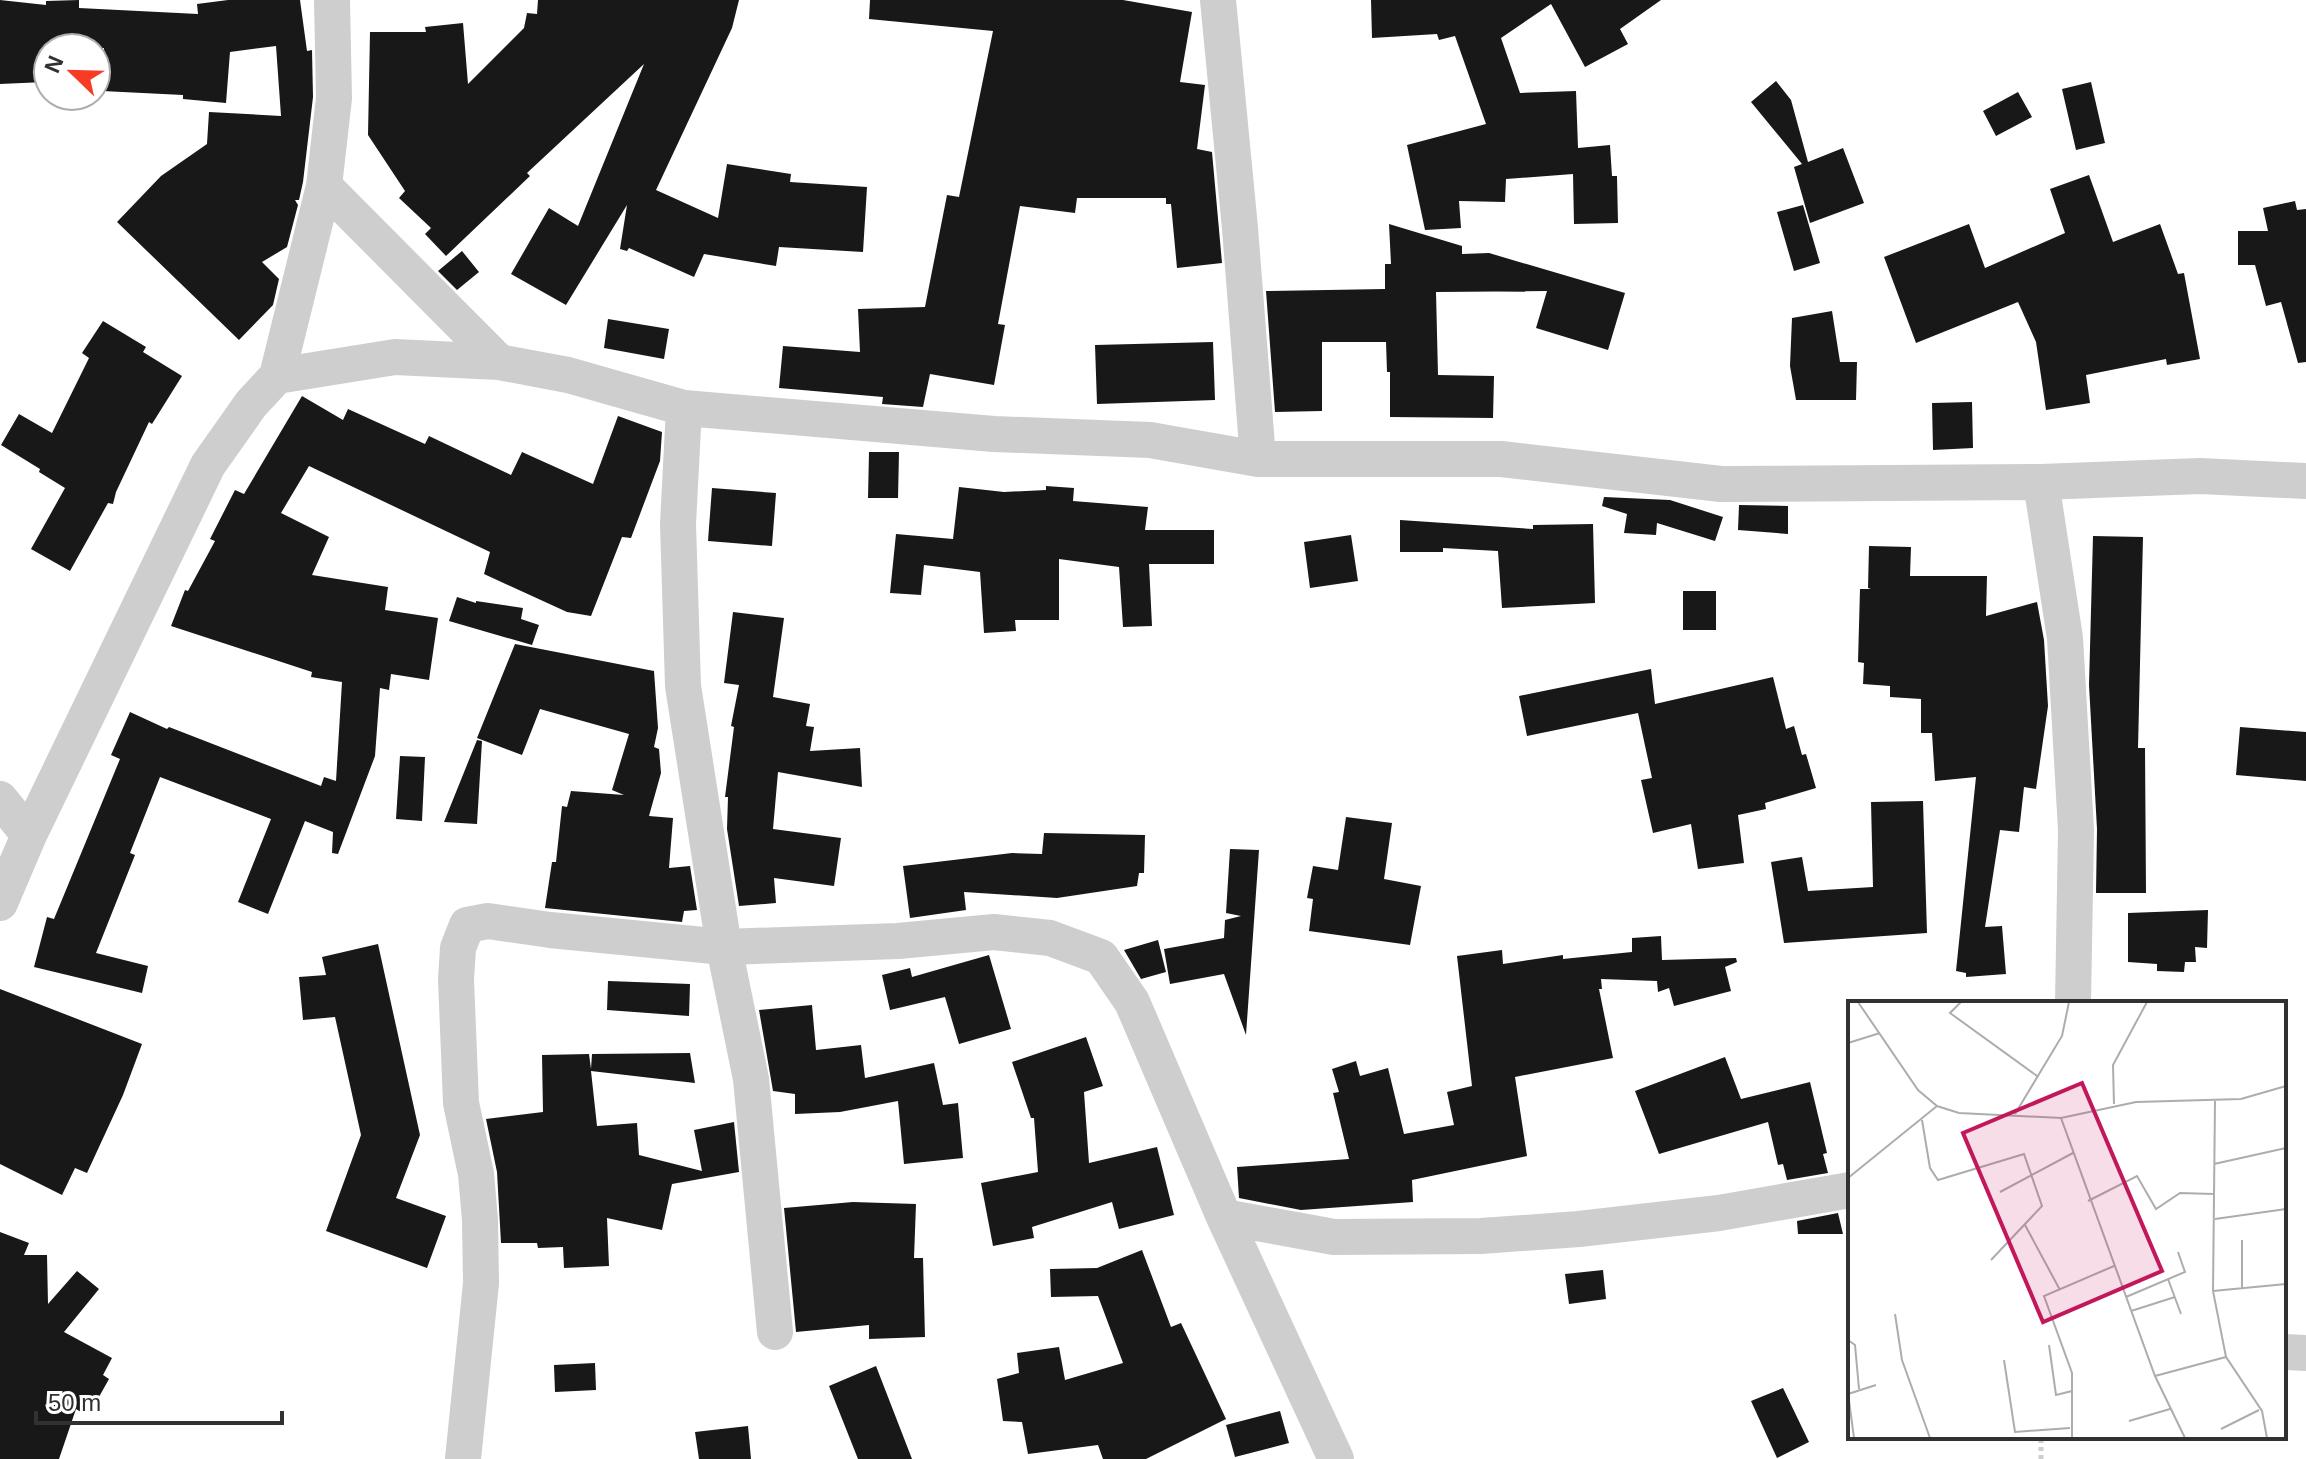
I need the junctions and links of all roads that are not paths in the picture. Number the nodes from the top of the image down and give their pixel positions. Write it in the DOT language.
graph roads {
  1 [pos="332,0"];
  2 [pos="1218,0"];
  3 [pos="324,186"];
  4 [pos="499,362"];
  5 [pos="277,376"];
  6 [pos="684,408"];
  7 [pos="1258,459"];
  8 [pos="2306,481"];
  9 [pos="2041,482"];
  10 [pos="0,799"];
  11 [pos="29,835"];
  12 [pos="0,903"];
  13 [pos="724,947"];
  14 [pos="2073,1001"];
  15 [pos="1848,1190"];
  16 [pos="1224,1217"];
  17 [pos="775,1332"];
  18 [pos="2286,1352"];
  19 [pos="2306,1353"];
  20 [pos="463,1459"];
  21 [pos="1336,1459"];
  1 -- 3 [label="street"];
  2 -- 7 [label="street"];
  3 -- 4 [label="street"];
  3 -- 5 [label="street"];
  4 -- 5 [label="street"];
  4 -- 6 [label="street"];
  5 -- 11 [label="street"];
  6 -- 7 [label="street"];
  6 -- 13 [label="street"];
  7 -- 9 [label="street"];
  8 -- 9 [label="street"];
  9 -- 14 [label="street"];
  10 -- 11 [label="street"];
  11 -- 12 [label="street"];
  13 -- 16 [label="street"];
  13 -- 17 [label="street"];
  13 -- 20 [label="street"];
  15 -- 16 [label="street"];
  16 -- 21 [label="street"];
  18 -- 19 [label="street"];
}
